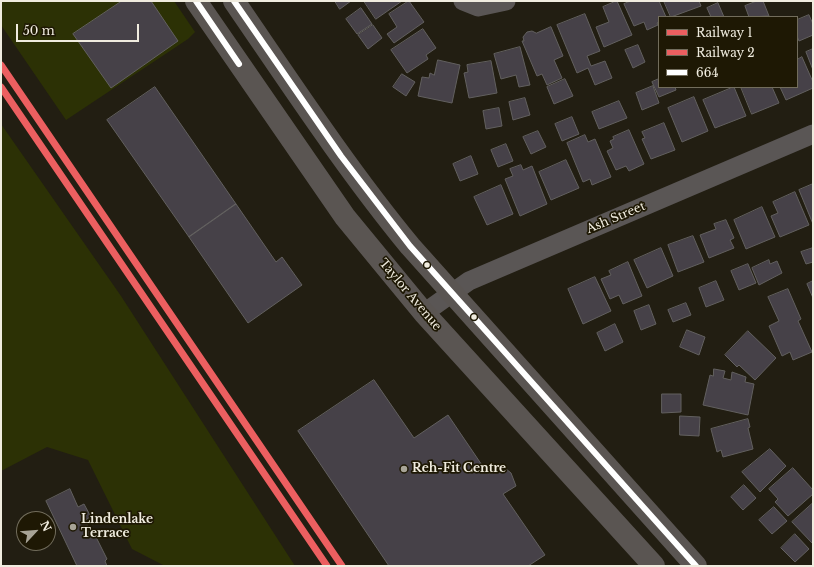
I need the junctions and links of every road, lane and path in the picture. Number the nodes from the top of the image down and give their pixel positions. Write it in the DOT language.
graph roads {
  1 [pos="196,1"];
  2 [pos="234,1"];
  3 [pos="463,1"];
  4 [pos="506,1"];
  5 [pos="813,134"];
  6 [pos="452,294"];
  7 [pos="424,313"];
  8 [pos="654,566"];
  9 [pos="696,566"];
  1 -- 7 [label="main road, Taylor Avenue"];
  2 -- 6 [label="main road"];
  3 -- 4 [label="street"];
  5 -- 6 [label="street, Ash Street"];
  6 -- 7 [label="street, Ash Street"];
  6 -- 9 [label="main road"];
  7 -- 8 [label="main road, Taylor Avenue"];
}
